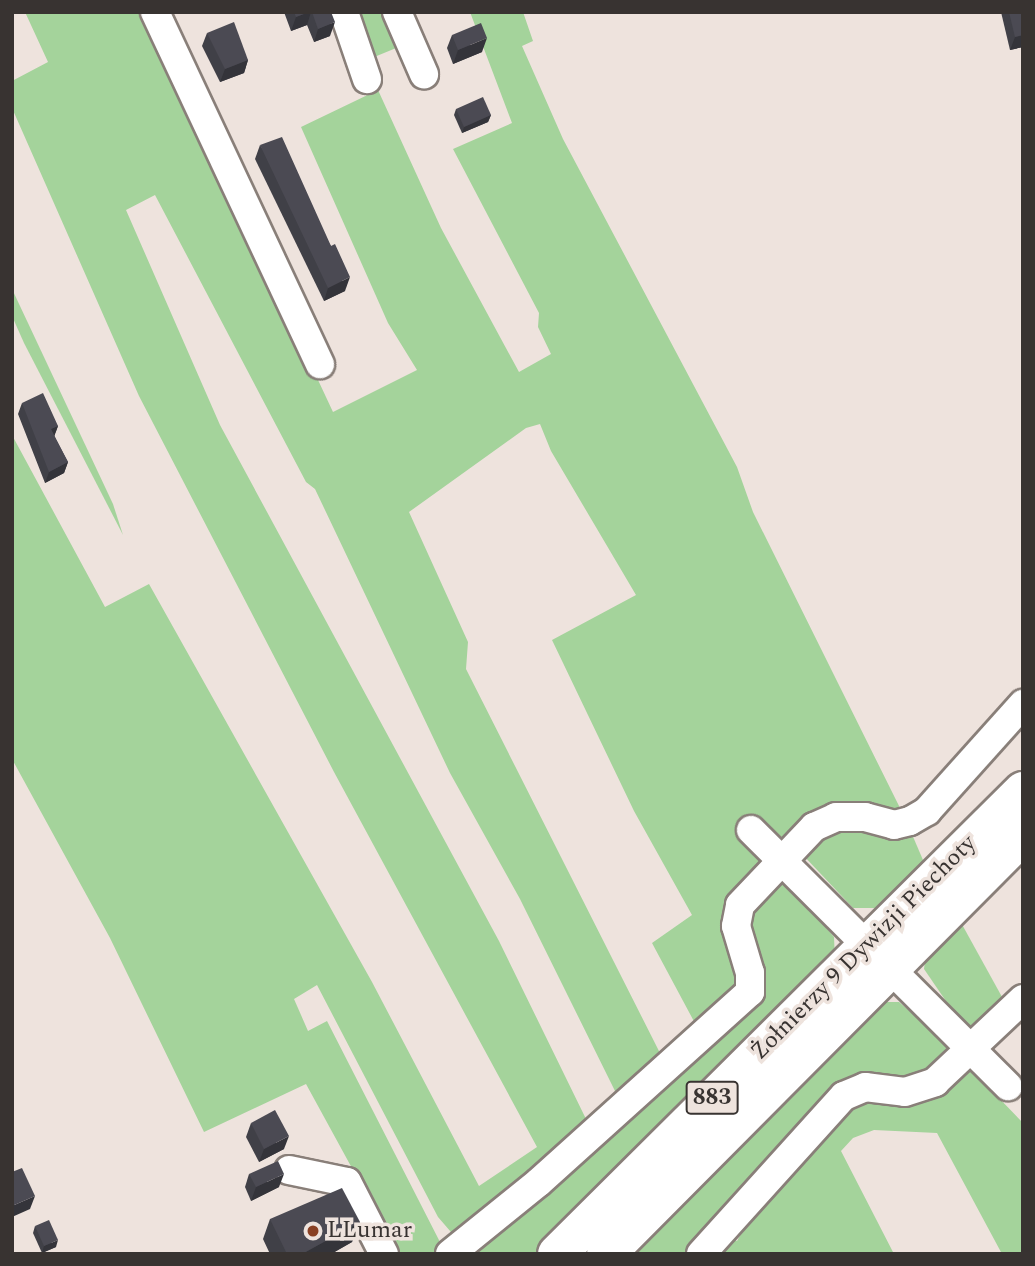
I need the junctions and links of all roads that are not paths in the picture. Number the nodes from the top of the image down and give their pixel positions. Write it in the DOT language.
graph roads {
  1 [pos="155,12"];
  2 [pos="344,12"];
  3 [pos="397,12"];
  4 [pos="424,74"];
  5 [pos="367,79"];
  6 [pos="320,365"];
  7 [pos="1023,704"];
  8 [pos="1023,791"];
  9 [pos="751,830"];
  10 [pos="1023,835"];
  11 [pos="781,860"];
  12 [pos="879,955"];
  13 [pos="1023,999"];
  14 [pos="970,1049"];
  15 [pos="1008,1086"];
  16 [pos="289,1170"];
  17 [pos="384,1254"];
  18 [pos="450,1254"];
  19 [pos="557,1254"];
  20 [pos="606,1254"];
  21 [pos="701,1254"];
  1 -- 6 [label="street"];
  2 -- 5 [label="street"];
  3 -- 4 [label="street"];
  7 -- 11 [label="street"];
  8 -- 12 [label="highway, Żołnierzy 9 Dywizji Piechoty / 883"];
  9 -- 11 [label="street"];
  10 -- 12 [label="highway, Żołnierzy 9 Dywizji Piechoty / 883"];
  11 -- 12 [label="street"];
  11 -- 18 [label="street"];
  12 -- 14 [label="street"];
  12 -- 19 [label="highway, Żołnierzy 9 Dywizji Piechoty / 883"];
  12 -- 20 [label="highway, Żołnierzy 9 Dywizji Piechoty / 883"];
  13 -- 14 [label="street"];
  14 -- 15 [label="street"];
  14 -- 21 [label="street"];
  16 -- 17 [label="street"];
}
